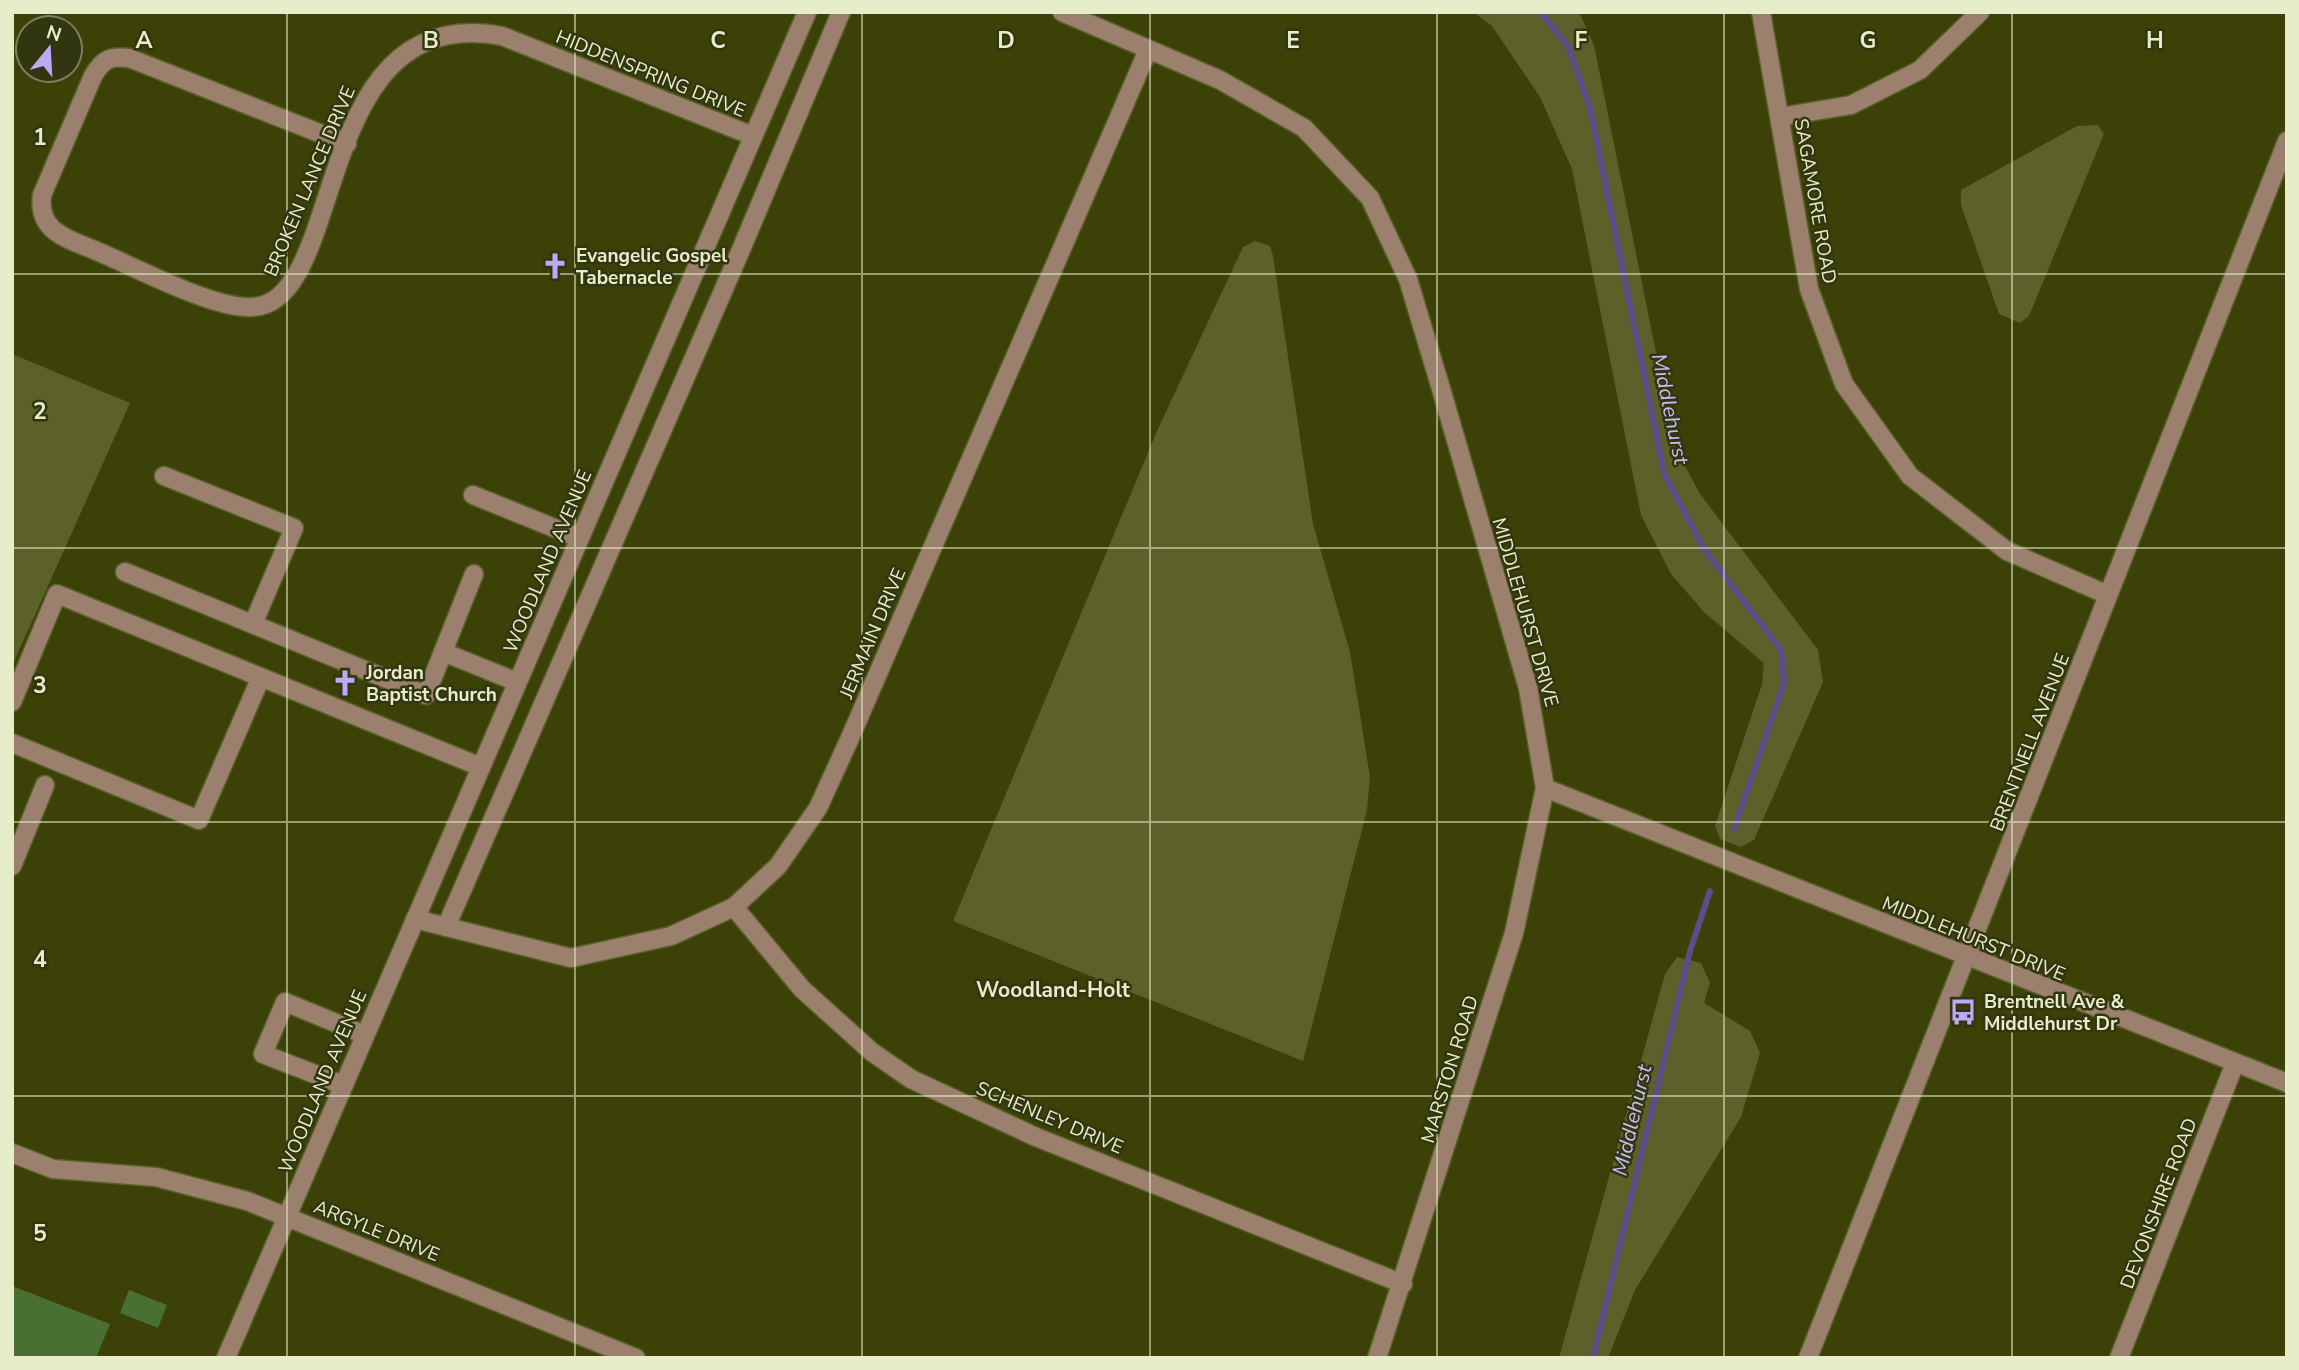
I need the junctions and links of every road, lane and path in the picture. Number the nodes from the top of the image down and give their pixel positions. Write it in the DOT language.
graph roads {
  1 [pos="807,12"];
  2 [pos="841,12"];
  3 [pos="1062,12"];
  4 [pos="1761,12"];
  5 [pos="1980,12"];
  6 [pos="453,32"];
  7 [pos="1148,50"];
  8 [pos="1780,117"];
  9 [pos="753,136"];
  10 [pos="2287,141"];
  11 [pos="347,144"];
  12 [pos="164,475"];
  13 [pos="473,495"];
  14 [pos="579,538"];
  15 [pos="125,572"];
  16 [pos="474,574"];
  17 [pos="2108,596"];
  18 [pos="253,624"];
  19 [pos="443,652"];
  20 [pos="261,677"];
  21 [pos="517,682"];
  22 [pos="12,702"];
  23 [pos="12,743"];
  24 [pos="481,767"];
  25 [pos="45,785"];
  26 [pos="1545,789"];
  27 [pos="12,866"];
  28 [pos="734,907"];
  29 [pos="415,919"];
  30 [pos="446,927"];
  31 [pos="1967,958"];
  32 [pos="365,1035"];
  33 [pos="2235,1063"];
  34 [pos="2287,1083"];
  35 [pos="343,1086"];
  36 [pos="12,1153"];
  37 [pos="286,1216"];
  38 [pos="1403,1284"];
  39 [pos="226,1358"];
  40 [pos="636,1358"];
  41 [pos="1377,1358"];
  42 [pos="1808,1358"];
  43 [pos="2119,1358"];
  1 -- 9 [label="street, WOODLAND AVENUE"];
  2 -- 30 [label="street"];
  3 -- 7 [label="street, MIDDLEHURST DRIVE"];
  4 -- 8 [label="street, SAGAMORE ROAD"];
  5 -- 8 [label="street"];
  6 -- 9 [label="street, HIDDENSPRING DRIVE"];
  6 -- 11 [label="street, BROKEN LANCE DRIVE"];
  7 -- 26 [label="street, MIDDLEHURST DRIVE"];
  7 -- 28 [label="street, JERMAIN DRIVE"];
  8 -- 17 [label="street, SAGAMORE ROAD"];
  9 -- 14 [label="street, WOODLAND AVENUE"];
  10 -- 17 [label="street, BRENTNELL AVENUE"];
  11 -- 11 [label="street, BROKEN LANCE DRIVE"];
  12 -- 18 [label="street"];
  13 -- 14 [label="street"];
  14 -- 21 [label="street, WOODLAND AVENUE"];
  15 -- 18 [label="street"];
  16 -- 19 [label="street"];
  17 -- 31 [label="street, BRENTNELL AVENUE"];
  18 -- 19 [label="street"];
  19 -- 21 [label="street"];
  20 -- 22 [label="street"];
  20 -- 23 [label="street"];
  20 -- 24 [label="street"];
  21 -- 24 [label="street, WOODLAND AVENUE"];
  24 -- 29 [label="street, WOODLAND AVENUE"];
  25 -- 27 [label="street"];
  26 -- 31 [label="street, MIDDLEHURST DRIVE"];
  26 -- 38 [label="street, MARSTON ROAD"];
  28 -- 30 [label="street, JERMAIN DRIVE"];
  28 -- 38 [label="street, SCHENLEY DRIVE"];
  29 -- 30 [label="street, JERMAIN DRIVE"];
  29 -- 32 [label="street, WOODLAND AVENUE"];
  31 -- 33 [label="street, MIDDLEHURST DRIVE"];
  31 -- 42 [label="street, BRENTNELL AVENUE"];
  32 -- 35 [label="street, WOODLAND AVENUE"];
  32 -- 35 [label="street"];
  33 -- 34 [label="street, MIDDLEHURST DRIVE"];
  33 -- 43 [label="street, DEVONSHIRE ROAD"];
  35 -- 37 [label="street, WOODLAND AVENUE"];
  36 -- 37 [label="street, ARGYLE DRIVE"];
  37 -- 39 [label="street, WOODLAND AVENUE"];
  37 -- 40 [label="street, ARGYLE DRIVE"];
  38 -- 41 [label="street, MARSTON ROAD"];
}
